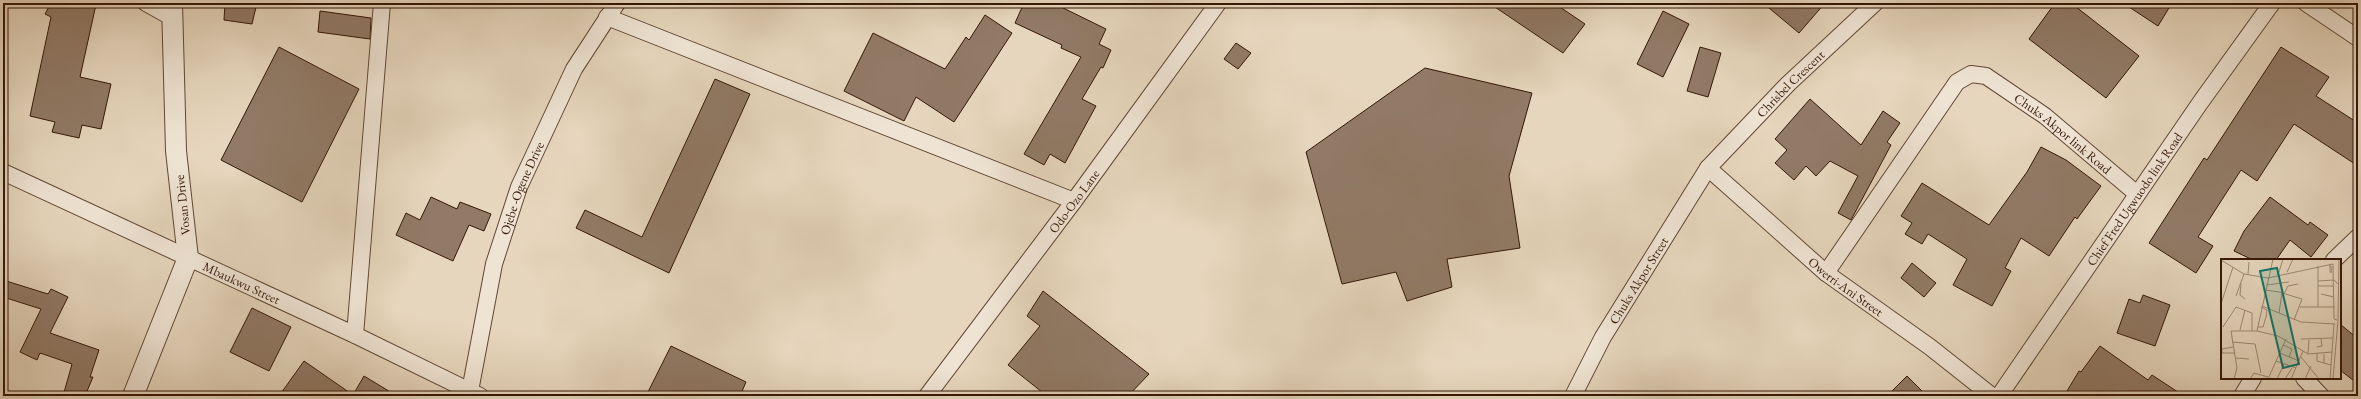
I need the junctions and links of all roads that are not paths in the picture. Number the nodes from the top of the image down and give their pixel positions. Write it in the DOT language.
graph roads {
  1 [pos="146,3"];
  2 [pos="382,3"];
  3 [pos="617,3"];
  4 [pos="1218,3"];
  5 [pos="1875,3"];
  6 [pos="2272,3"];
  7 [pos="2306,3"];
  8 [pos="172,10"];
  9 [pos="607,17"];
  10 [pos="2358,38"];
  11 [pos="1708,168"];
  12 [pos="3,172"];
  13 [pos="2137,194"];
  14 [pos="1074,202"];
  15 [pos="2358,237"];
  16 [pos="188,258"];
  17 [pos="2335,259"];
  18 [pos="1826,273"];
  19 [pos="355,335"];
  20 [pos="2252,379"];
  21 [pos="2305,379"];
  22 [pos="475,394"];
  23 [pos="133,396"];
  24 [pos="927,396"];
  25 [pos="1573,396"];
  26 [pos="1992,396"];
  27 [pos="1999,396"];
  28 [pos="2242,396"];
  29 [pos="2321,396"];
  1 -- 8 [label="street"];
  2 -- 19 [label="street"];
  3 -- 9 [label="street, Ojebe -Ogene Drive"];
  4 -- 14 [label="street, Odo-Ozo Lane"];
  5 -- 11 [label="street, Chrisbel Crescent"];
  6 -- 13 [label="street, Chief Fred Ugwuodo link Road"];
  7 -- 10 [label="street"];
  8 -- 16 [label="street, Vosan Drive"];
  9 -- 14 [label="street"];
  9 -- 22 [label="street, Ojebe -Ogene Drive"];
  11 -- 18 [label="street, Owerri-Ani Street"];
  11 -- 25 [label="street, Chuks Akpor Street"];
  12 -- 16 [label="street, Mbaukwu Street"];
  13 -- 18 [label="street, Chuks Akpor link Road"];
  13 -- 27 [label="street, Chief Fred Ugwuodo link Road"];
  14 -- 24 [label="street, Odo-Ozo Lane"];
  15 -- 17 [label="street"];
  16 -- 19 [label="street, Mbaukwu Street"];
  16 -- 23 [label="street, Vosan Drive"];
  18 -- 26 [label="street, Owerri-Ani Street"];
  19 -- 22 [label="street, Mbaukwu Street"];
  20 -- 28 [label="street"];
  21 -- 29 [label="street"];
}
